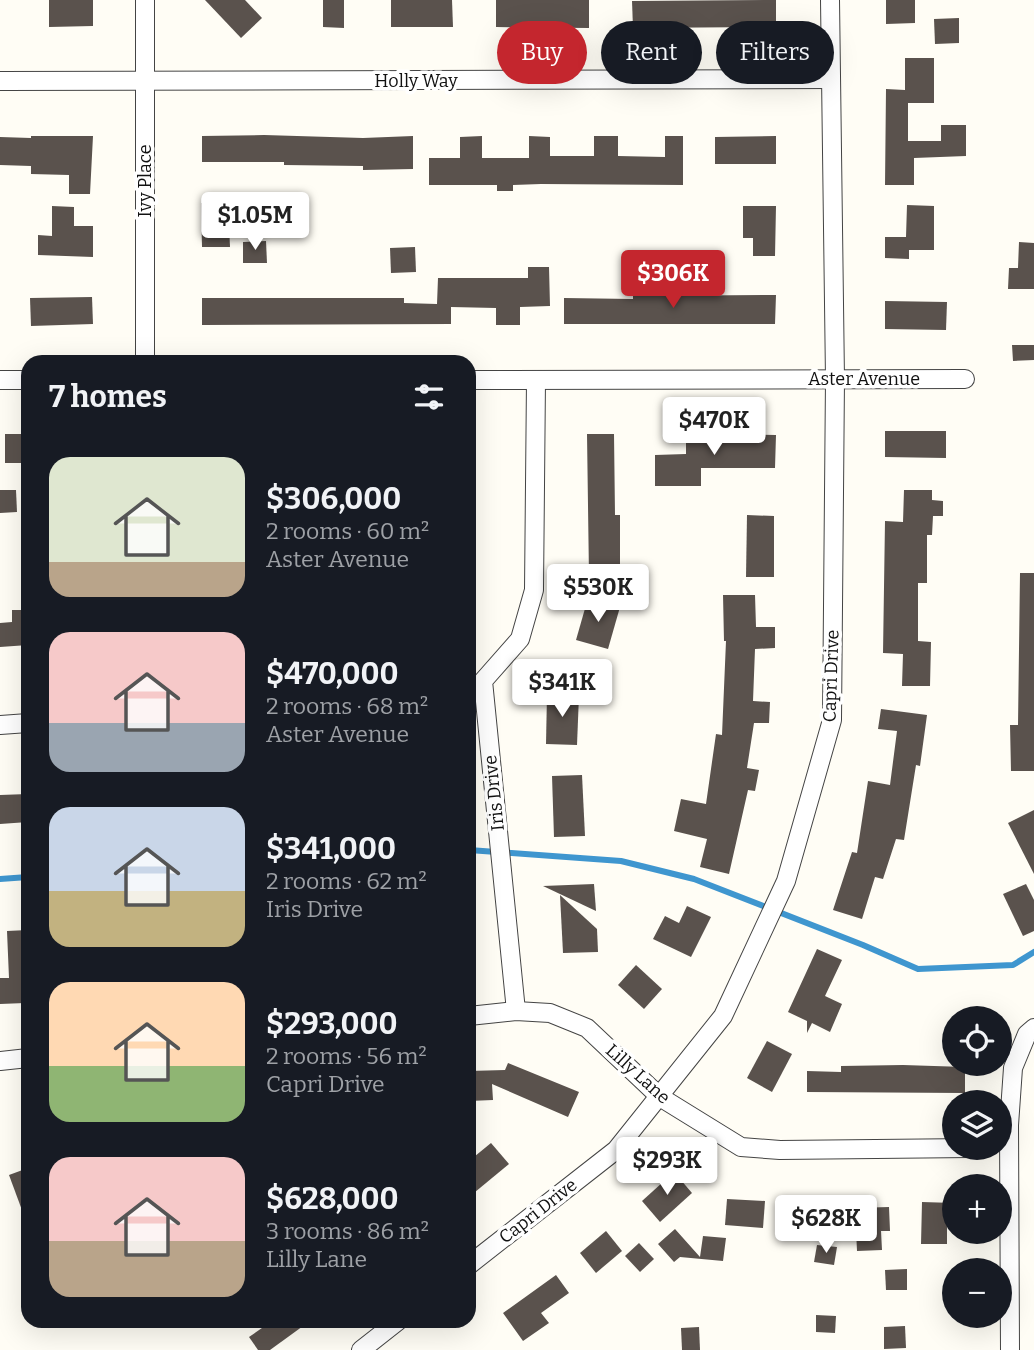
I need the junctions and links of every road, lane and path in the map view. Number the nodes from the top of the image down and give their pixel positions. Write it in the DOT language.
graph roads {
  1 [pos="145,0"];
  2 [pos="830,0"];
  3 [pos="830,21"];
  4 [pos="716,80"];
  5 [pos="0,81"];
  6 [pos="145,82"];
  7 [pos="831,84"];
  8 [pos="145,355"];
  9 [pos="835,379"];
  10 [pos="965,379"];
  11 [pos="0,380"];
  12 [pos="21,380"];
  13 [pos="476,380"];
  14 [pos="536,380"];
  15 [pos="476,682"];
  16 [pos="21,724"];
  17 [pos="0,725"];
  18 [pos="516,1011"];
  19 [pos="476,1015"];
  20 [pos="1034,1028"];
  21 [pos="21,1058"];
  22 [pos="0,1060"];
  23 [pos="660,1097"];
  24 [pos="942,1148"];
  25 [pos="476,1260"];
  26 [pos="389,1328"];
  27 [pos="361,1350"];
  28 [pos="1010,1350"];
  1 -- 6 [label="street, Ivy Place"];
  2 -- 3 [label="street, Capri Drive"];
  4 -- 6 [label="street, Holly Way"];
  5 -- 6 [label="street, Holly Way"];
  6 -- 8 [label="street, Ivy Place"];
  7 -- 9 [label="street, Capri Drive"];
  9 -- 10 [label="street, Aster Avenue"];
  9 -- 14 [label="street, Aster Avenue"];
  9 -- 23 [label="street, Capri Drive"];
  11 -- 12 [label="street"];
  13 -- 14 [label="street, Aster Avenue"];
  14 -- 15 [label="street, Iris Drive"];
  15 -- 18 [label="street, Iris Drive"];
  16 -- 17 [label="street"];
  18 -- 19 [label="street, Lilly Lane"];
  18 -- 23 [label="street, Lilly Lane"];
  20 -- 28 [label="street"];
  21 -- 22 [label="street"];
  23 -- 24 [label="street, Lilly Lane"];
  23 -- 25 [label="street, Capri Drive"];
  26 -- 27 [label="street"];
}
